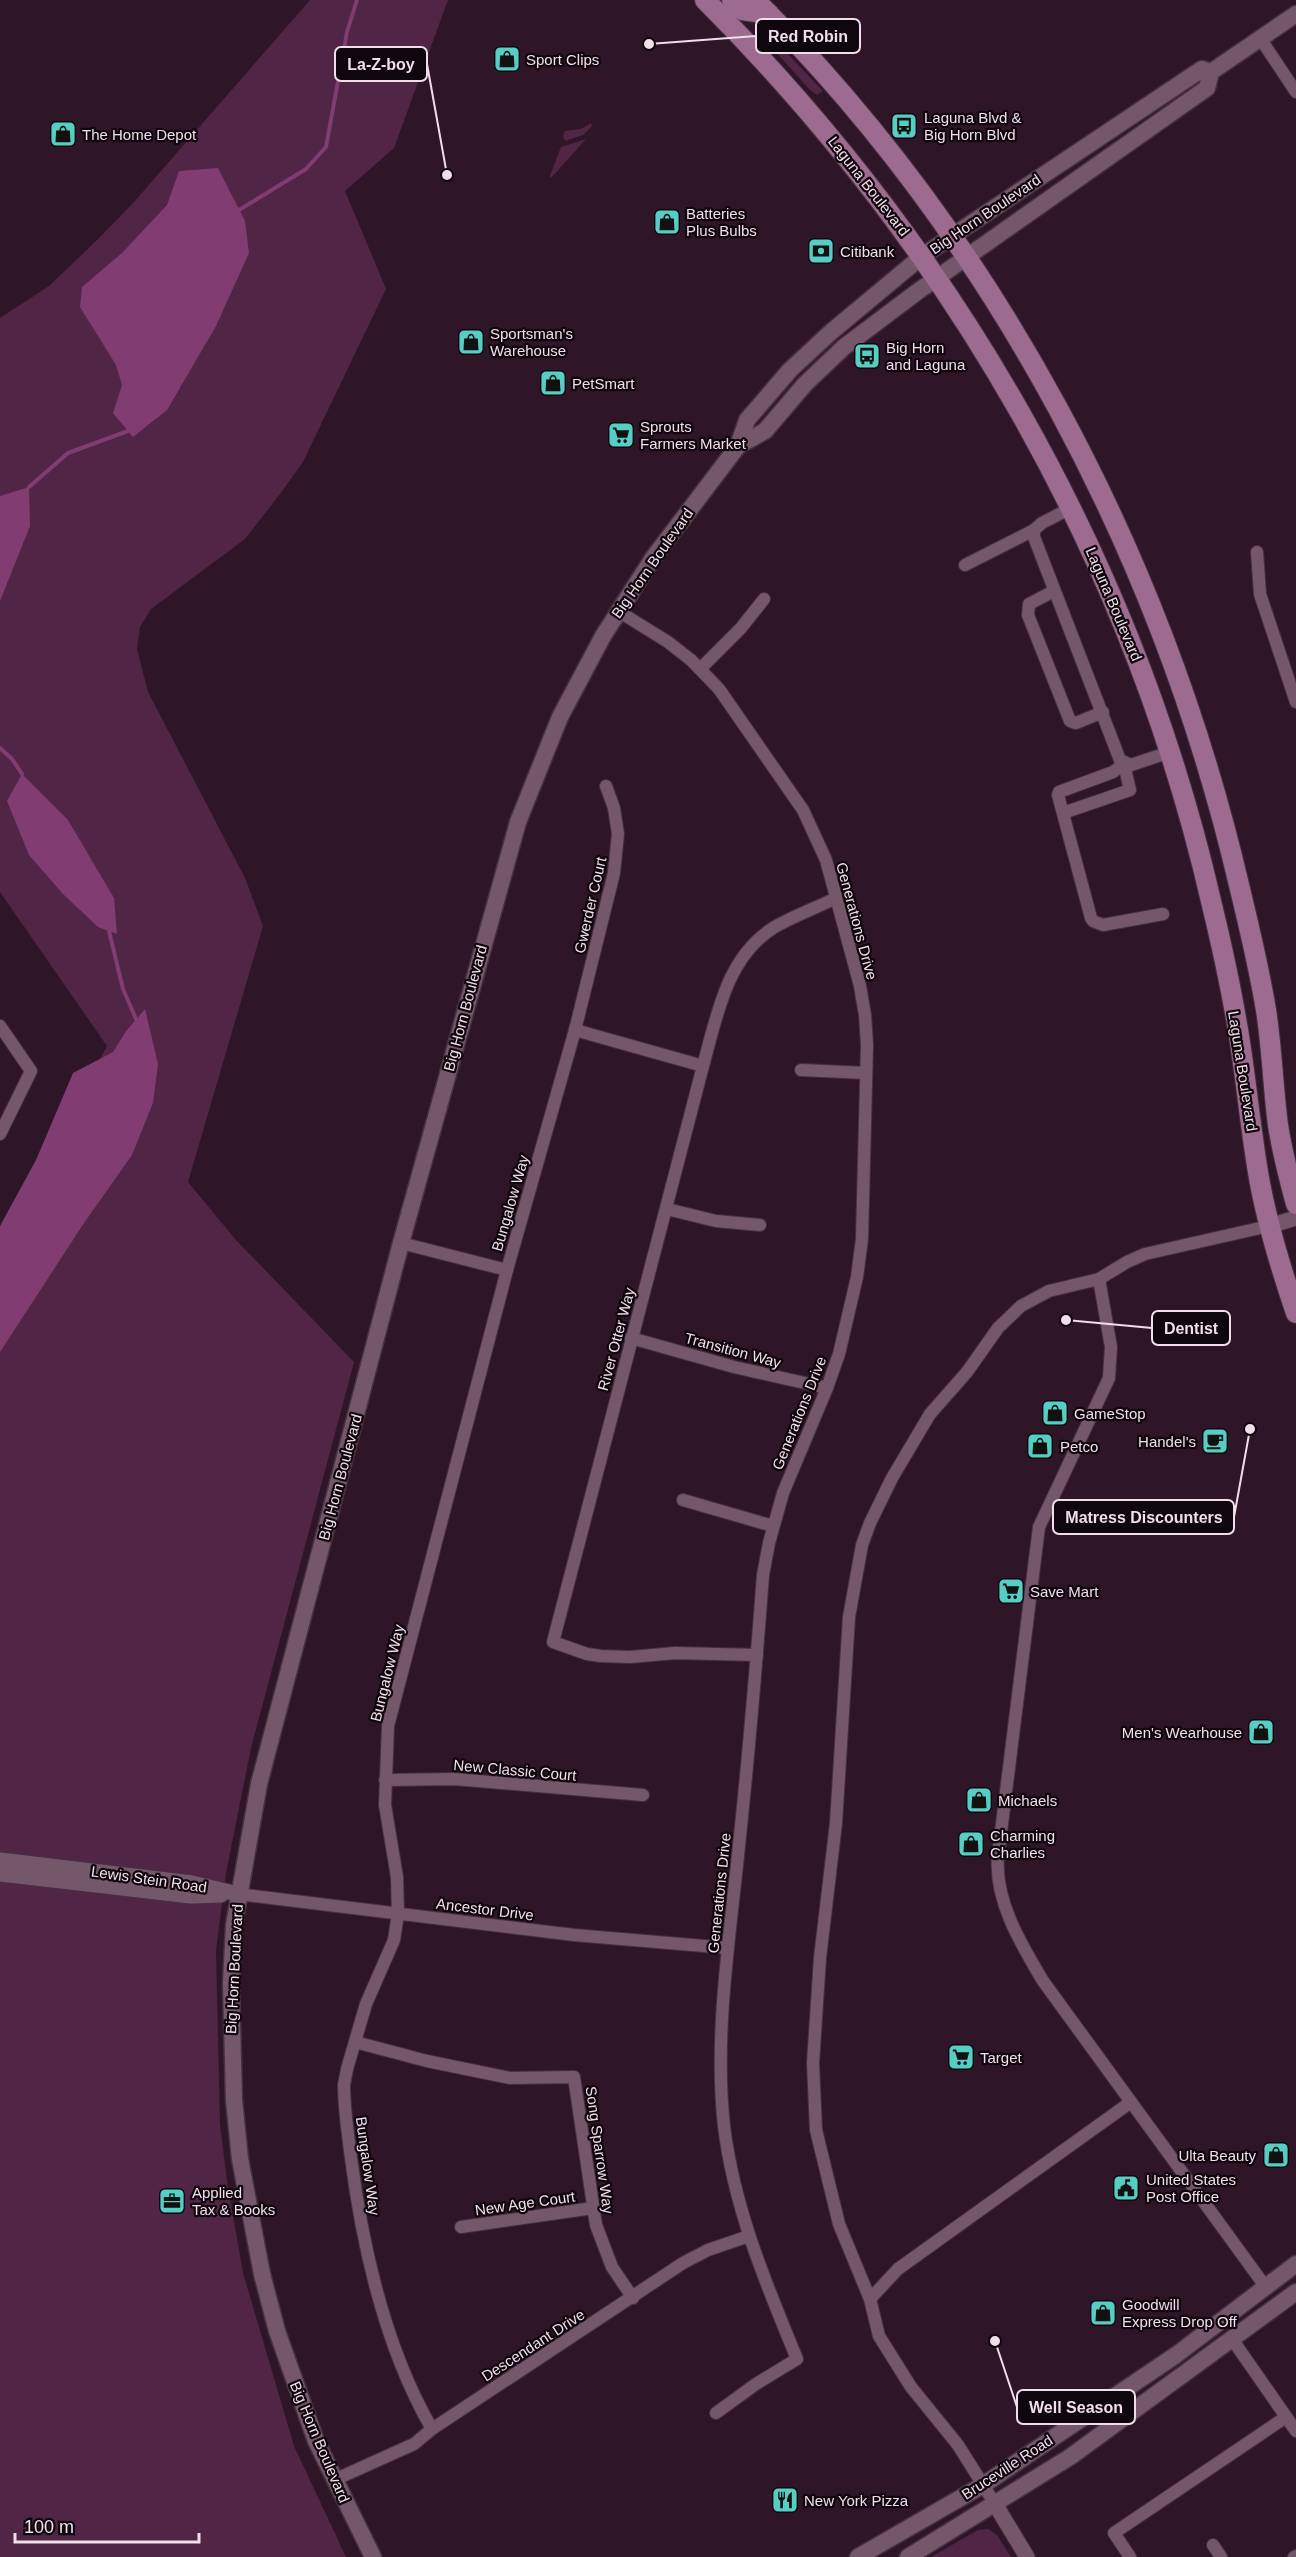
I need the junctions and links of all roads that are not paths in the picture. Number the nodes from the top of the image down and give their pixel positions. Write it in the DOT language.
graph roads {
  1 [pos="705,0"];
  2 [pos="732,0"];
  3 [pos="755,0"];
  4 [pos="770,14"];
  5 [pos="1296,14"];
  6 [pos="1260,38"];
  7 [pos="1211,72"];
  8 [pos="1296,92"];
  9 [pos="1161,95"];
  10 [pos="1108,156"];
  11 [pos="953,235"];
  12 [pos="921,257"];
  13 [pos="967,257"];
  14 [pos="936,277"];
  15 [pos="738,446"];
  16 [pos="1071,508"];
  17 [pos="1034,530"];
  18 [pos="1257,552"];
  19 [pos="965,565"];
  20 [pos="1054,591"];
  21 [pos="764,599"];
  22 [pos="618,611"];
  23 [pos="700,669"];
  24 [pos="1296,702"];
  25 [pos="1103,712"];
  26 [pos="1170,752"];
  27 [pos="1125,764"];
  28 [pos="606,786"];
  29 [pos="1063,813"];
  30 [pos="836,898"];
  31 [pos="1163,914"];
  32 [pos="0,1026"];
  33 [pos="575,1030"];
  34 [pos="703,1066"];
  35 [pos="801,1070"];
  36 [pos="866,1073"];
  37 [pos="0,1134"];
  38 [pos="1296,1204"];
  39 [pos="667,1209"];
  40 [pos="1296,1218"];
  41 [pos="760,1225"];
  42 [pos="1269,1226"];
  43 [pos="401,1243"];
  44 [pos="507,1270"];
  45 [pos="1099,1279"];
  46 [pos="1296,1313"];
  47 [pos="631,1338"];
  48 [pos="827,1388"];
  49 [pos="683,1500"];
  50 [pos="773,1526"];
  51 [pos="757,1655"];
  52 [pos="385,1780"];
  53 [pos="644,1795"];
  54 [pos="0,1860"];
  55 [pos="0,1874"];
  56 [pos="238,1894"];
  57 [pos="398,1914"];
  58 [pos="728,1948"];
  59 [pos="355,2042"];
  60 [pos="1131,2102"];
  61 [pos="593,2208"];
  62 [pos="461,2227"];
  63 [pos="749,2236"];
  64 [pos="1296,2264"];
  65 [pos="1265,2286"];
  66 [pos="1296,2292"];
  67 [pos="633,2298"];
  68 [pos="870,2299"];
  69 [pos="1232,2339"];
  70 [pos="1158,2393"];
  71 [pos="716,2413"];
  72 [pos="1286,2417"];
  73 [pos="432,2429"];
  74 [pos="1296,2431"];
  75 [pos="334,2480"];
  76 [pos="983,2485"];
  77 [pos="996,2504"];
  78 [pos="1213,2546"];
  79 [pos="373,2557"];
  80 [pos="858,2557"];
  81 [pos="908,2557"];
  82 [pos="1027,2557"];
  83 [pos="1130,2557"];
  84 [pos="1221,2557"];
  1 -- 12 [label="main road, Laguna Boulevard"];
  2 -- 4 [label="main road"];
  3 -- 4 [label="main road, Laguna Boulevard"];
  4 -- 11 [label="main road, Laguna Boulevard"];
  5 -- 6 [label="main road, Big Horn Boulevard"];
  6 -- 7 [label="main road, Big Horn Boulevard"];
  6 -- 8 [label="street"];
  7 -- 9 [label="main road, Big Horn Boulevard"];
  7 -- 10 [label="main road, Big Horn Boulevard"];
  9 -- 10 [label="main road"];
  9 -- 11 [label="main road, Big Horn Boulevard"];
  10 -- 13 [label="main road, Big Horn Boulevard"];
  11 -- 12 [label="main road, Big Horn Boulevard"];
  11 -- 13 [label="main road, Laguna Boulevard"];
  12 -- 14 [label="main road, Laguna Boulevard"];
  12 -- 15 [label="main road, Big Horn Boulevard"];
  13 -- 14 [label="main road, Big Horn Boulevard"];
  13 -- 38 [label="main road, Laguna Boulevard"];
  14 -- 15 [label="main road, Big Horn Boulevard"];
  14 -- 16 [label="main road, Laguna Boulevard"];
  15 -- 22 [label="main road, Big Horn Boulevard"];
  16 -- 17 [label="street"];
  16 -- 26 [label="main road, Laguna Boulevard"];
  17 -- 19 [label="street"];
  17 -- 20 [label="street"];
  18 -- 24 [label="street"];
  20 -- 25 [label="street"];
  20 -- 25 [label="street"];
  21 -- 23 [label="street"];
  22 -- 23 [label="street, Generations Drive"];
  22 -- 43 [label="main road, Big Horn Boulevard"];
  23 -- 30 [label="street, Generations Drive"];
  25 -- 27 [label="street"];
  26 -- 27 [label="street"];
  26 -- 42 [label="main road, Laguna Boulevard"];
  27 -- 29 [label="street"];
  27 -- 29 [label="street"];
  28 -- 33 [label="street, Gwerder Court"];
  29 -- 31 [label="street"];
  30 -- 34 [label="street, River Otter Way"];
  30 -- 36 [label="street, Generations Drive"];
  32 -- 37 [label="street"];
  33 -- 34 [label="street"];
  33 -- 44 [label="street, Bungalow Way"];
  34 -- 39 [label="street, River Otter Way"];
  35 -- 36 [label="street"];
  36 -- 48 [label="street, Generations Drive"];
  39 -- 41 [label="street"];
  39 -- 47 [label="street, River Otter Way"];
  40 -- 42 [label="street"];
  42 -- 45 [label="street"];
  42 -- 46 [label="main road, Laguna Boulevard"];
  43 -- 44 [label="street"];
  43 -- 56 [label="main road, Big Horn Boulevard"];
  44 -- 52 [label="street, Bungalow Way"];
  45 -- 60 [label="street"];
  45 -- 68 [label="street"];
  47 -- 48 [label="street, Transition Way"];
  47 -- 51 [label="street, River Otter Way"];
  48 -- 50 [label="street, Generations Drive"];
  49 -- 50 [label="street"];
  50 -- 51 [label="street, Generations Drive"];
  51 -- 58 [label="street, Generations Drive"];
  52 -- 53 [label="street, New Classic Court"];
  52 -- 57 [label="street, Bungalow Way"];
  54 -- 56 [label="street, Lewis Stein Road"];
  55 -- 56 [label="street, Lewis Stein Road"];
  56 -- 57 [label="street, Ancestor Drive"];
  56 -- 75 [label="main road, Big Horn Boulevard"];
  57 -- 58 [label="street, Ancestor Drive"];
  57 -- 59 [label="street, Bungalow Way"];
  58 -- 63 [label="street, Generations Drive"];
  59 -- 61 [label="street, Song Sparrow Way"];
  59 -- 73 [label="street, Bungalow Way"];
  60 -- 65 [label="street"];
  60 -- 68 [label="street"];
  61 -- 62 [label="street, New Age Court"];
  61 -- 67 [label="street, Song Sparrow Way"];
  63 -- 67 [label="street, Descendant Drive"];
  63 -- 71 [label="street, Generations Drive"];
  64 -- 65 [label="main road, Bruceville Road"];
  65 -- 70 [label="main road"];
  65 -- 76 [label="main road, Bruceville Road"];
  66 -- 69 [label="main road, Bruceville Road"];
  67 -- 73 [label="street, Descendant Drive"];
  68 -- 76 [label="street"];
  69 -- 70 [label="main road, Bruceville Road"];
  69 -- 72 [label="street"];
  70 -- 77 [label="main road, Bruceville Road"];
  72 -- 74 [label="street"];
  72 -- 83 [label="street"];
  73 -- 75 [label="street, Descendant Drive"];
  75 -- 79 [label="main road, Big Horn Boulevard"];
  76 -- 77 [label="street"];
  76 -- 80 [label="main road, Bruceville Road"];
  77 -- 81 [label="main road, Bruceville Road"];
  77 -- 82 [label="street"];
  78 -- 84 [label="street"];
}
